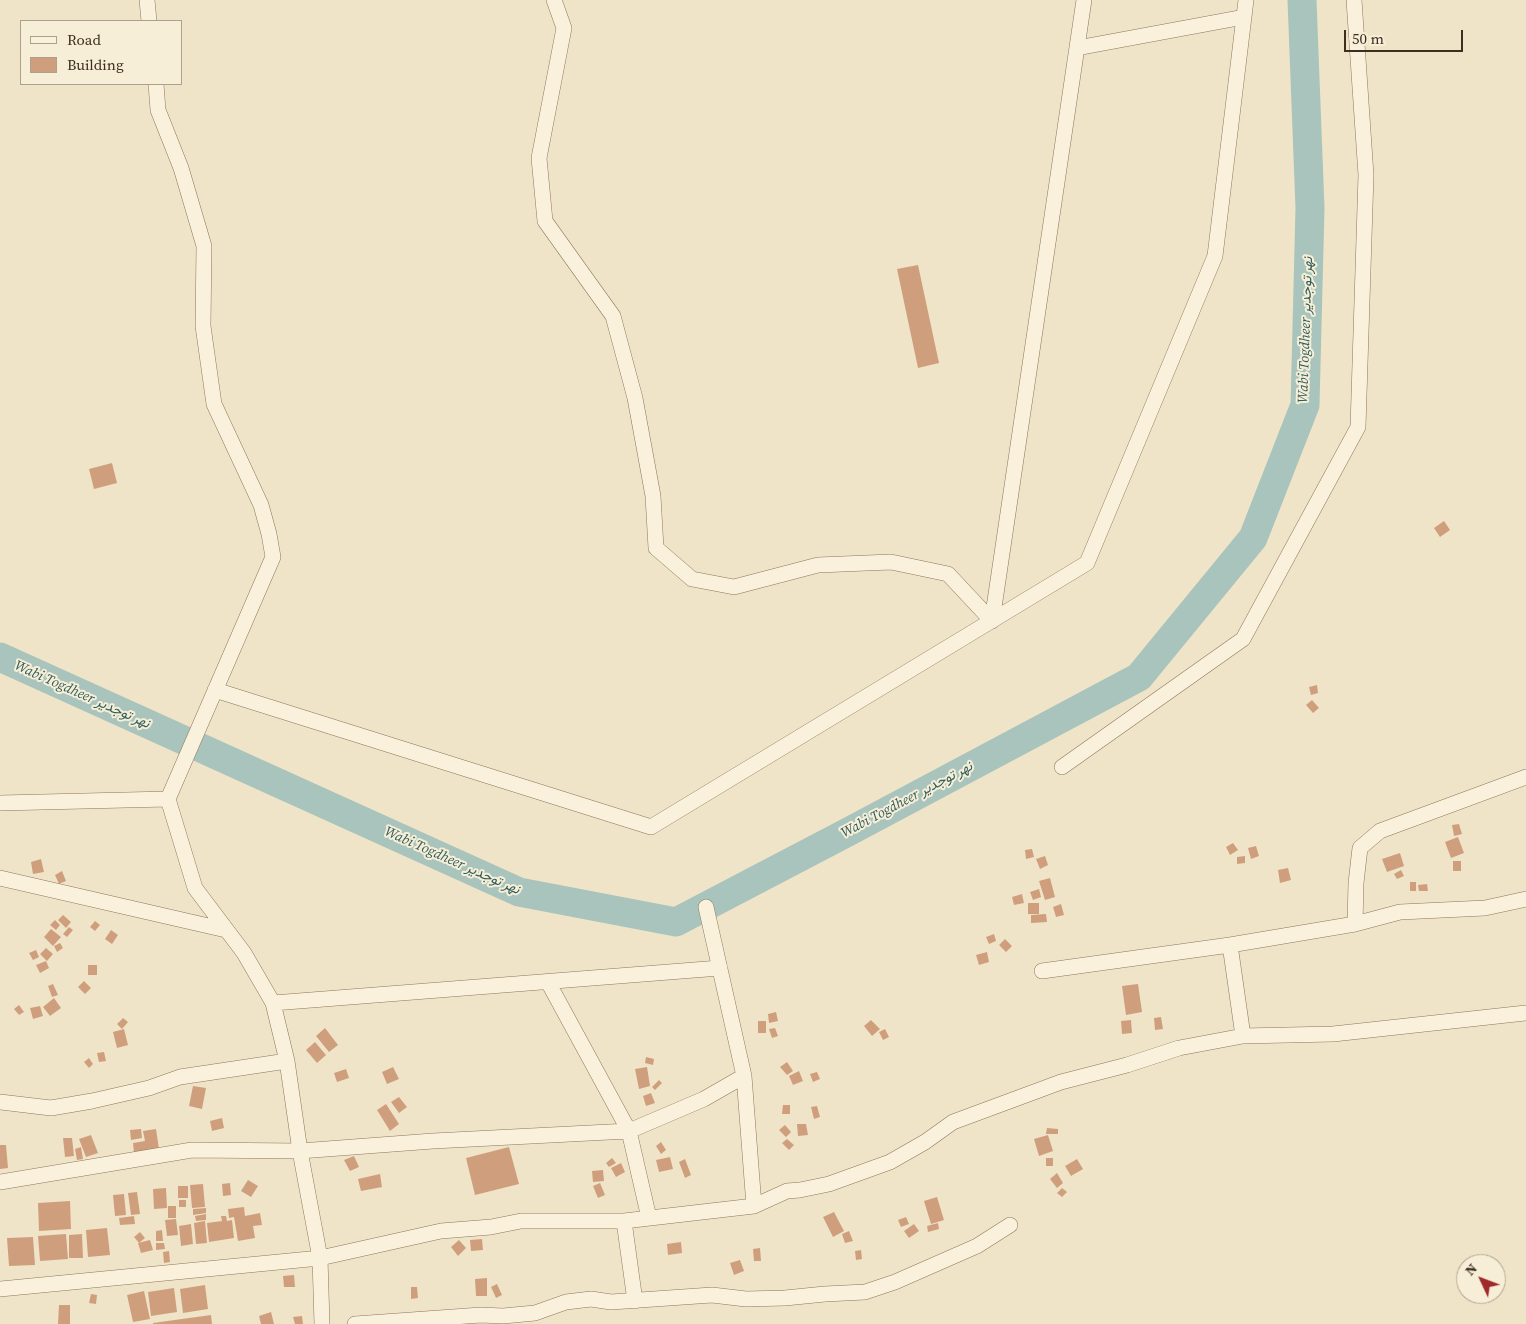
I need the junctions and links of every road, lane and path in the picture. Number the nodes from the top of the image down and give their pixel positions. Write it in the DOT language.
graph roads {
  1 [pos="147,0"];
  2 [pos="554,0"];
  3 [pos="1084,0"];
  4 [pos="1246,0"];
  5 [pos="1354,0"];
  6 [pos="1244,16"];
  7 [pos="149,20"];
  8 [pos="1077,48"];
  9 [pos="156,85"];
  10 [pos="992,621"];
  11 [pos="215,690"];
  12 [pos="1062,767"];
  13 [pos="1526,777"];
  14 [pos="168,799"];
  15 [pos="0,803"];
  16 [pos="0,878"];
  17 [pos="1526,899"];
  18 [pos="706,906"];
  19 [pos="1355,924"];
  20 [pos="226,930"];
  21 [pos="1230,945"];
  22 [pos="720,968"];
  23 [pos="1042,971"];
  24 [pos="548,982"];
  25 [pos="273,1003"];
  26 [pos="1526,1013"];
  27 [pos="1243,1036"];
  28 [pos="287,1061"];
  29 [pos="744,1076"];
  30 [pos="0,1102"];
  31 [pos="629,1132"];
  32 [pos="300,1151"];
  33 [pos="0,1182"];
  34 [pos="754,1206"];
  35 [pos="649,1218"];
  36 [pos="624,1221"];
  37 [pos="1010,1225"];
  38 [pos="320,1258"];
  39 [pos="0,1289"];
  40 [pos="635,1300"];
  41 [pos="322,1324"];
  42 [pos="355,1324"];
  1 -- 7 [label="street"];
  2 -- 10 [label="street"];
  3 -- 8 [label="street"];
  4 -- 6 [label="street"];
  5 -- 12 [label="street"];
  6 -- 8 [label="street"];
  6 -- 10 [label="street"];
  8 -- 10 [label="street"];
  9 -- 11 [label="street"];
  10 -- 11 [label="street"];
  11 -- 14 [label="street"];
  13 -- 19 [label="street"];
  14 -- 15 [label="street"];
  14 -- 20 [label="street"];
  16 -- 20 [label="street"];
  17 -- 19 [label="street"];
  18 -- 22 [label="street"];
  19 -- 21 [label="street"];
  20 -- 25 [label="street"];
  21 -- 23 [label="street"];
  21 -- 27 [label="street"];
  22 -- 24 [label="street"];
  22 -- 29 [label="street"];
  24 -- 25 [label="street"];
  24 -- 31 [label="street"];
  25 -- 28 [label="street"];
  26 -- 27 [label="street"];
  27 -- 34 [label="street"];
  28 -- 30 [label="street"];
  28 -- 32 [label="street"];
  29 -- 31 [label="street"];
  29 -- 34 [label="street"];
  31 -- 32 [label="street"];
  31 -- 35 [label="street"];
  32 -- 33 [label="street"];
  32 -- 38 [label="street"];
  34 -- 35 [label="street"];
  35 -- 36 [label="street"];
  36 -- 38 [label="street"];
  36 -- 40 [label="street"];
  37 -- 40 [label="street"];
  38 -- 39 [label="street"];
  38 -- 41 [label="street"];
  40 -- 42 [label="street"];
}
